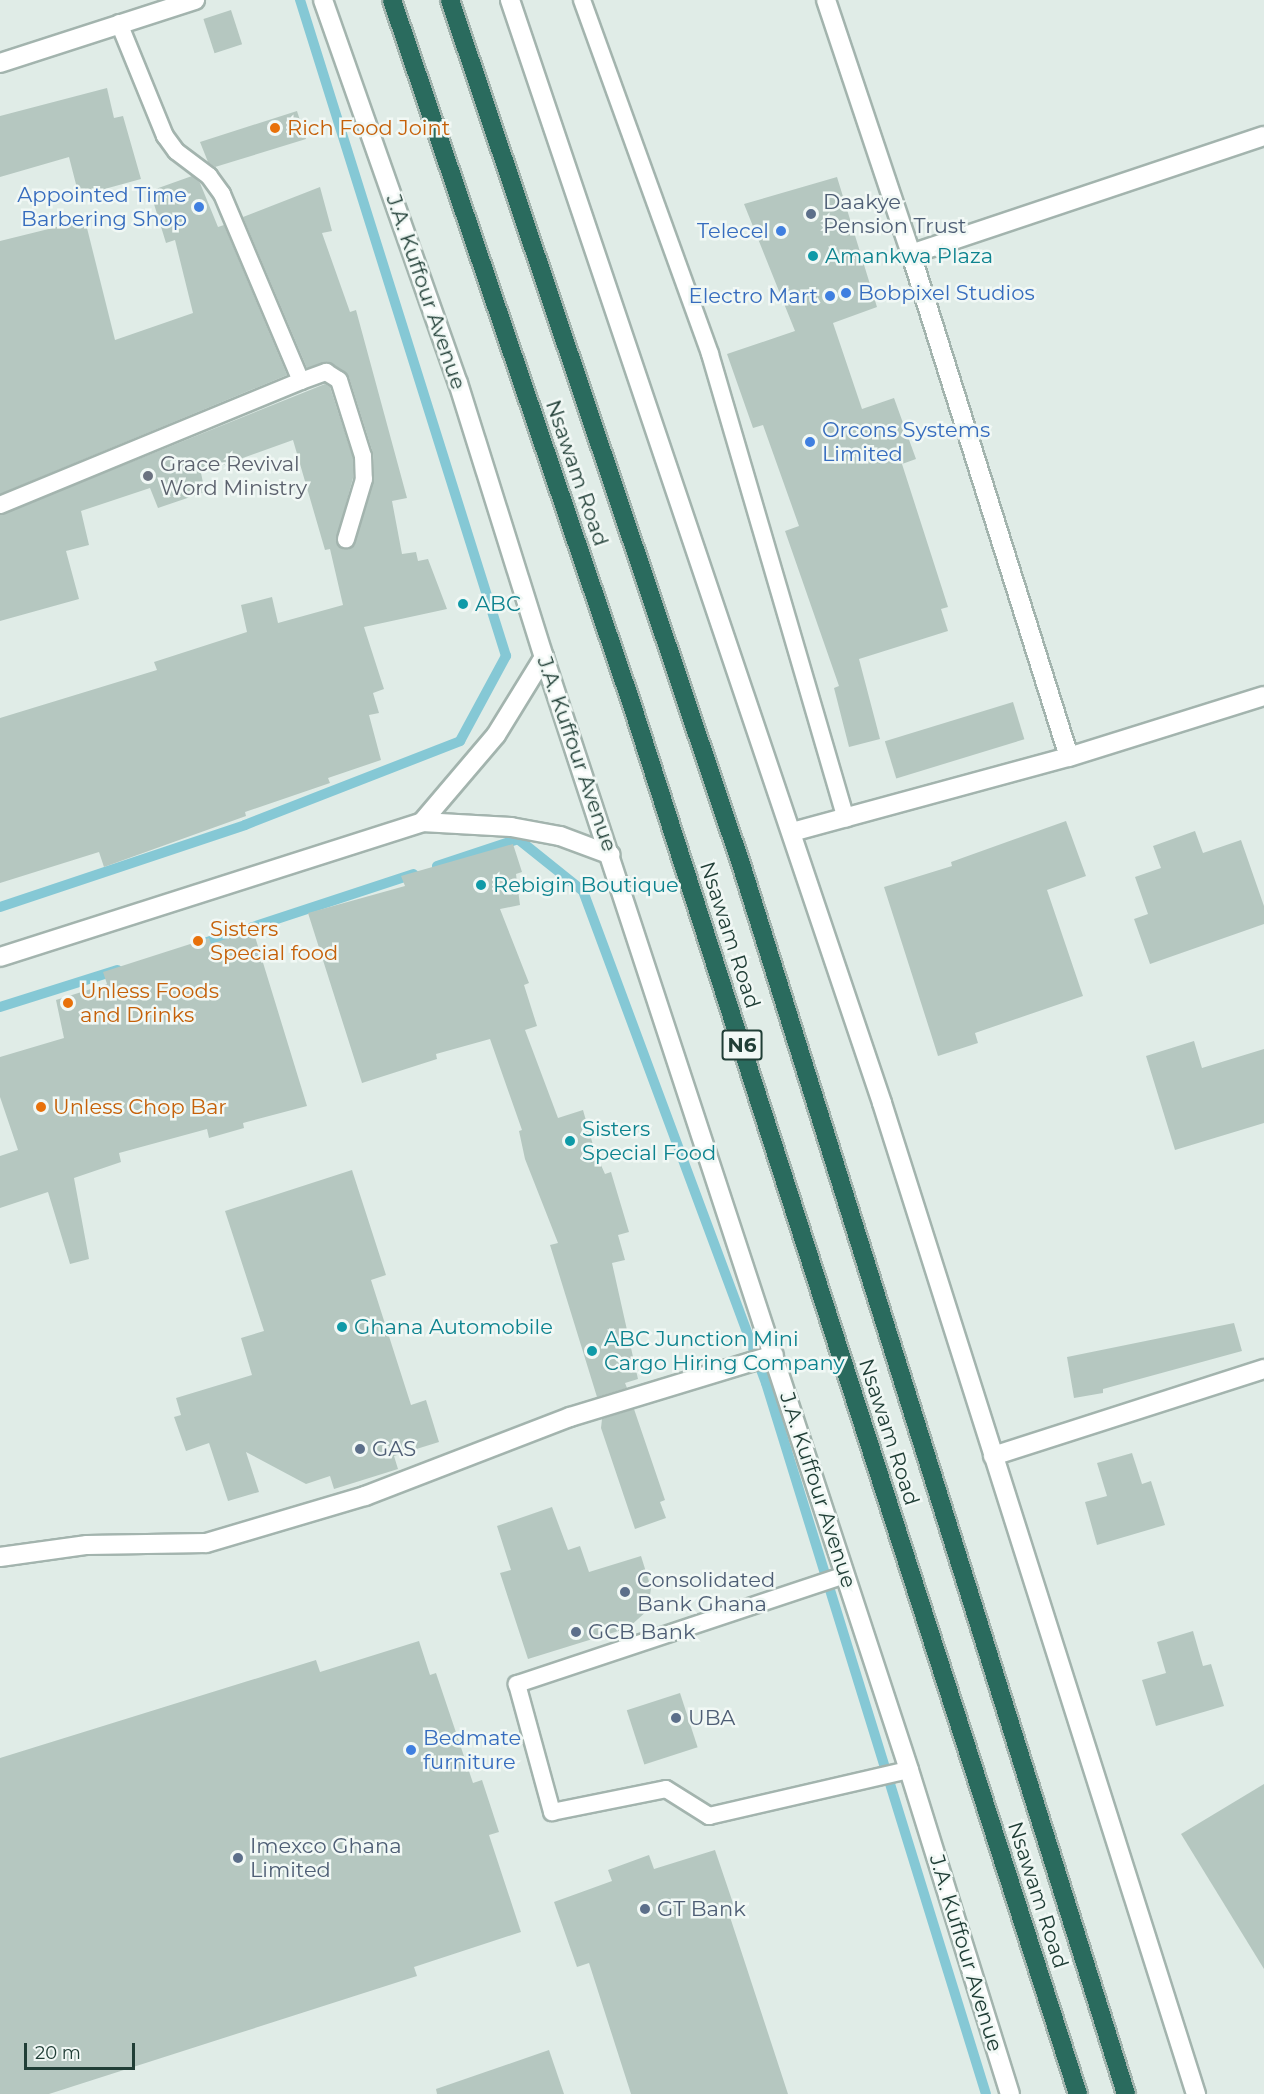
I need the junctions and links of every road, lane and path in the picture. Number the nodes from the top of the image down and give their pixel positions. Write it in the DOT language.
graph roads {
  1 [pos="195,0"];
  2 [pos="323,0"];
  3 [pos="392,0"];
  4 [pos="450,0"];
  5 [pos="510,0"];
  6 [pos="582,0"];
  7 [pos="826,0"];
  8 [pos="119,23"];
  9 [pos="0,63"];
  10 [pos="1264,136"];
  11 [pos="911,254"];
  12 [pos="301,381"];
  13 [pos="0,505"];
  14 [pos="346,539"];
  15 [pos="544,657"];
  16 [pos="1264,696"];
  17 [pos="1069,757"];
  18 [pos="846,819"];
  19 [pos="422,822"];
  20 [pos="792,832"];
  21 [pos="611,855"];
  22 [pos="0,957"];
  23 [pos="774,1355"];
  24 [pos="1264,1369"];
  25 [pos="993,1456"];
  26 [pos="0,1557"];
  27 [pos="845,1575"];
  28 [pos="909,1770"];
  29 [pos="1010,2094"];
  30 [pos="1078,2094"];
  31 [pos="1126,2094"];
  32 [pos="1196,2094"];
  1 -- 8 [label="main road"];
  2 -- 15 [label="main road, J.A. Kuffour Avenue"];
  3 -- 30 [label="highway, Nsawam Road / N6"];
  4 -- 31 [label="highway, Nsawam Road / N6"];
  5 -- 20 [label="main road"];
  6 -- 18 [label="lane"];
  7 -- 11 [label="main road"];
  8 -- 9 [label="main road"];
  8 -- 12 [label="lane"];
  10 -- 11 [label="main road"];
  11 -- 17 [label="main road"];
  12 -- 13 [label="lane"];
  12 -- 14 [label="lane"];
  15 -- 19 [label="main road"];
  15 -- 21 [label="main road, J.A. Kuffour Avenue"];
  16 -- 17 [label="main road"];
  17 -- 18 [label="main road"];
  18 -- 20 [label="main road"];
  19 -- 21 [label="main road"];
  19 -- 22 [label="main road"];
  20 -- 25 [label="main road"];
  21 -- 23 [label="main road, J.A. Kuffour Avenue"];
  23 -- 26 [label="main road"];
  23 -- 27 [label="main road, J.A. Kuffour Avenue"];
  24 -- 25 [label="main road"];
  25 -- 32 [label="main road"];
  27 -- 28 [label="main road, J.A. Kuffour Avenue"];
  27 -- 28 [label="lane"];
  28 -- 29 [label="main road, J.A. Kuffour Avenue"];
}
